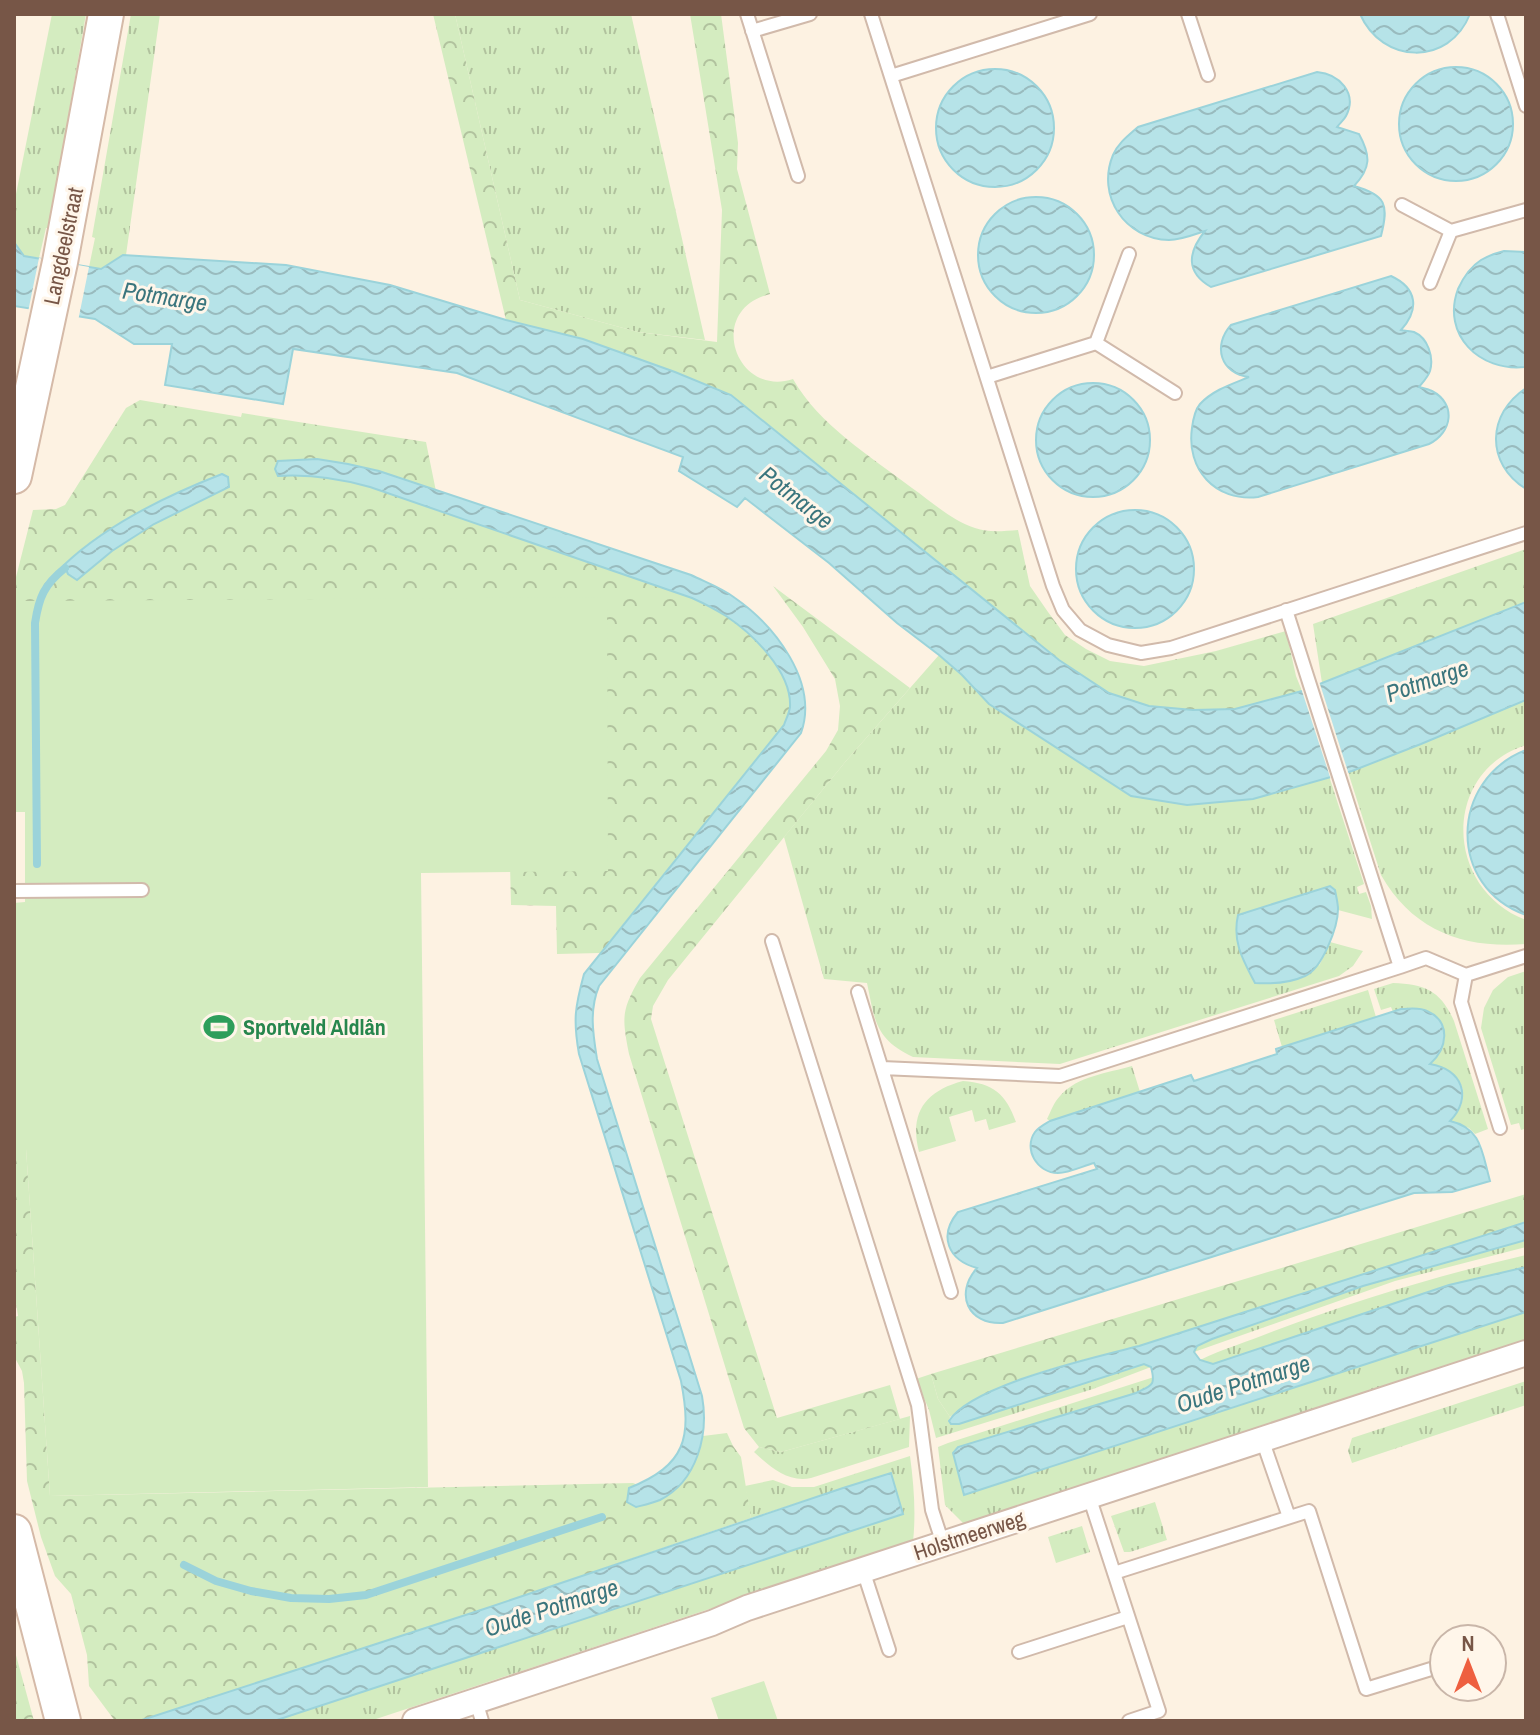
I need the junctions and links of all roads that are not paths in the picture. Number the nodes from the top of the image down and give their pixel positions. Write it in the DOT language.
graph roads {
  1 [pos="106,14"];
  2 [pos="747,14"];
  3 [pos="810,14"];
  4 [pos="871,14"];
  5 [pos="1090,14"];
  6 [pos="1188,14"];
  7 [pos="1497,14"];
  8 [pos="752,31"];
  9 [pos="1208,75"];
  10 [pos="891,76"];
  11 [pos="1526,106"];
  12 [pos="798,176"];
  13 [pos="1402,205"];
  14 [pos="1526,210"];
  15 [pos="1451,231"];
  16 [pos="1129,254"];
  17 [pos="1430,283"];
  18 [pos="1096,343"];
  19 [pos="987,377"];
  20 [pos="1175,393"];
  21 [pos="14,476"];
  22 [pos="1526,533"];
  23 [pos="1286,610"];
  24 [pos="142,890"];
  25 [pos="14,891"];
  26 [pos="772,941"];
  27 [pos="1526,956"];
  28 [pos="1400,967"];
  29 [pos="1466,975"];
  30 [pos="858,992"];
  31 [pos="882,1068"];
  32 [pos="1500,1128"];
  33 [pos="951,1292"];
  34 [pos="1526,1353"];
  35 [pos="1262,1439"];
  36 [pos="1089,1496"];
  37 [pos="1289,1517"];
  38 [pos="14,1532"];
  39 [pos="943,1544"];
  40 [pos="863,1570"];
  41 [pos="19,1572"];
  42 [pos="1114,1573"];
  43 [pos="1128,1617"];
  44 [pos="889,1650"];
  45 [pos="1019,1652"];
  46 [pos="1428,1670"];
  47 [pos="479,1711"];
  48 [pos="63,1721"];
  49 [pos="415,1721"];
  50 [pos="1129,1721"];
  1 -- 21 [label="street, Langdeelstraat"];
  2 -- 8 [label="lane"];
  3 -- 8 [label="lane"];
  4 -- 10 [label="lane"];
  5 -- 10 [label="lane"];
  6 -- 9 [label="lane"];
  7 -- 11 [label="lane"];
  8 -- 12 [label="lane"];
  10 -- 19 [label="lane"];
  13 -- 15 [label="lane"];
  14 -- 15 [label="lane"];
  15 -- 17 [label="lane"];
  16 -- 18 [label="lane"];
  18 -- 19 [label="lane"];
  18 -- 20 [label="lane"];
  19 -- 23 [label="lane"];
  22 -- 23 [label="lane"];
  23 -- 28 [label="lane"];
  24 -- 25 [label="lane"];
  26 -- 39 [label="lane"];
  27 -- 29 [label="lane"];
  28 -- 29 [label="lane"];
  28 -- 31 [label="lane"];
  29 -- 32 [label="lane"];
  30 -- 31 [label="lane"];
  31 -- 33 [label="lane"];
  34 -- 35 [label="street, Holstmeerweg"];
  35 -- 36 [label="street, Holstmeerweg"];
  35 -- 37 [label="lane"];
  36 -- 39 [label="street, Holstmeerweg"];
  36 -- 42 [label="lane"];
  37 -- 42 [label="lane"];
  37 -- 46 [label="lane"];
  38 -- 41 [label="street"];
  39 -- 40 [label="street, Holstmeerweg"];
  40 -- 44 [label="lane"];
  40 -- 47 [label="street, Holstmeerweg"];
  41 -- 48 [label="street"];
  42 -- 43 [label="lane"];
  43 -- 45 [label="lane"];
  43 -- 50 [label="lane"];
  47 -- 49 [label="street, Holstmeerweg"];
}
